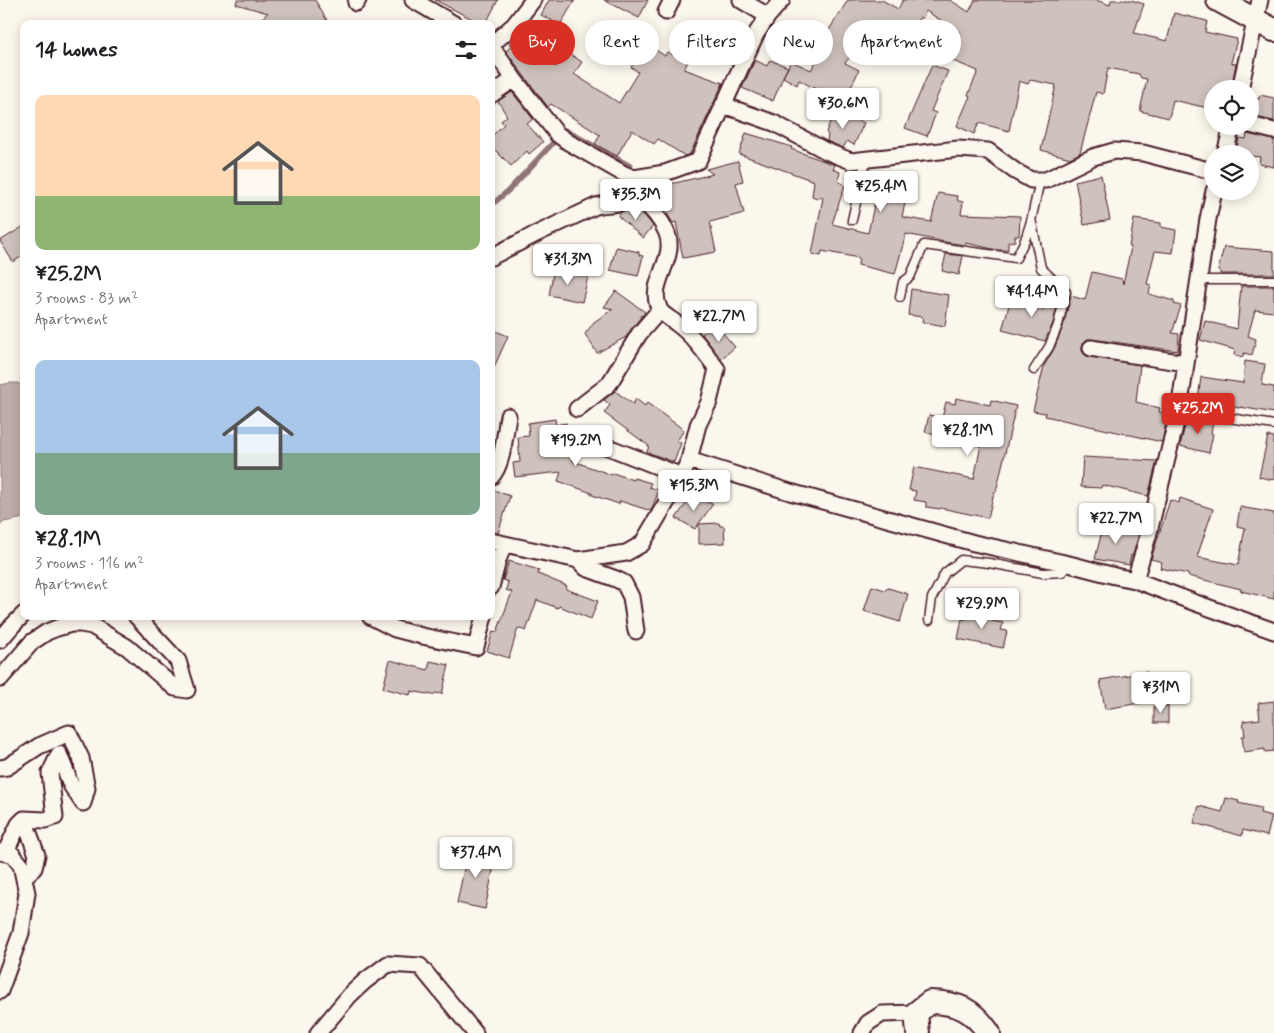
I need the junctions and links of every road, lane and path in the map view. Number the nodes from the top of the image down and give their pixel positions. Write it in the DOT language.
graph roads {
  1 [pos="413,0"];
  2 [pos="533,0"];
  3 [pos="741,0"];
  4 [pos="782,0"];
  5 [pos="1218,0"];
  6 [pos="768,16"];
  7 [pos="1263,17"];
  8 [pos="447,20"];
  9 [pos="495,42"];
  10 [pos="495,52"];
  11 [pos="514,80"];
  12 [pos="1243,80"];
  13 [pos="495,92"];
  14 [pos="722,106"];
  15 [pos="1259,127"];
  16 [pos="1274,131"];
  17 [pos="866,160"];
  18 [pos="1204,169"];
  19 [pos="1040,180"];
  20 [pos="634,185"];
  21 [pos="1212,200"];
  22 [pos="852,220"];
  23 [pos="1031,221"];
  24 [pos="495,256"];
  25 [pos="1199,280"];
  26 [pos="1274,280"];
  27 [pos="900,297"];
  28 [pos="659,311"];
  29 [pos="1091,348"];
  30 [pos="1186,363"];
  31 [pos="1034,370"];
  32 [pos="576,409"];
  33 [pos="1179,410"];
  34 [pos="508,416"];
  35 [pos="1274,425"];
  36 [pos="603,445"];
  37 [pos="688,460"];
  38 [pos="495,473"];
  39 [pos="682,476"];
  40 [pos="498,543"];
  41 [pos="578,560"];
  42 [pos="1069,564"];
  43 [pos="495,572"];
  44 [pos="1135,580"];
  45 [pos="20,618"];
  46 [pos="140,620"];
  47 [pos="378,620"];
  48 [pos="483,620"];
  49 [pos="929,620"];
  50 [pos="636,631"];
  51 [pos="1274,631"];
  52 [pos="0,640"];
  53 [pos="0,680"];
  54 [pos="0,768"];
  55 [pos="24,819"];
  56 [pos="3,853"];
  57 [pos="24,877"];
  58 [pos="0,991"];
  59 [pos="917,1023"];
  60 [pos="318,1033"];
  61 [pos="475,1033"];
  62 [pos="862,1033"];
  63 [pos="989,1033"];
  1 -- 8 [label="street"];
  2 -- 9 [label="street"];
  3 -- 6 [label="street"];
  4 -- 6 [label="street"];
  5 -- 7 [label="main road"];
  6 -- 14 [label="street"];
  7 -- 12 [label="street"];
  10 -- 11 [label="street"];
  11 -- 13 [label="street"];
  11 -- 20 [label="street"];
  14 -- 17 [label="street"];
  14 -- 20 [label="street"];
  15 -- 16 [label="street"];
  17 -- 19 [label="street"];
  17 -- 22 [label="lane"];
  18 -- 19 [label="street"];
  19 -- 23 [label="lane"];
  20 -- 24 [label="street"];
  20 -- 28 [label="street"];
  21 -- 25 [label="street"];
  23 -- 27 [label="lane"];
  23 -- 31 [label="lane"];
  25 -- 26 [label="lane"];
  25 -- 30 [label="street"];
  28 -- 32 [label="street"];
  28 -- 37 [label="street"];
  29 -- 30 [label="street"];
  30 -- 33 [label="street"];
  33 -- 35 [label="lane"];
  33 -- 44 [label="street"];
  34 -- 38 [label="street"];
  36 -- 39 [label="street"];
  37 -- 39 [label="street"];
  37 -- 42 [label="street"];
  39 -- 41 [label="street"];
  40 -- 41 [label="street"];
  40 -- 43 [label="street"];
  41 -- 50 [label="street"];
  42 -- 44 [label="street"];
  42 -- 49 [label="lane"];
  44 -- 51 [label="street"];
  45 -- 52 [label="street"];
  46 -- 53 [label="street"];
  47 -- 48 [label="street"];
  54 -- 55 [label="street"];
  55 -- 56 [label="street"];
  55 -- 57 [label="street"];
  56 -- 57 [label="street"];
  57 -- 58 [label="street"];
  59 -- 62 [label="street"];
  59 -- 63 [label="main road"];
  60 -- 61 [label="street"];
}
